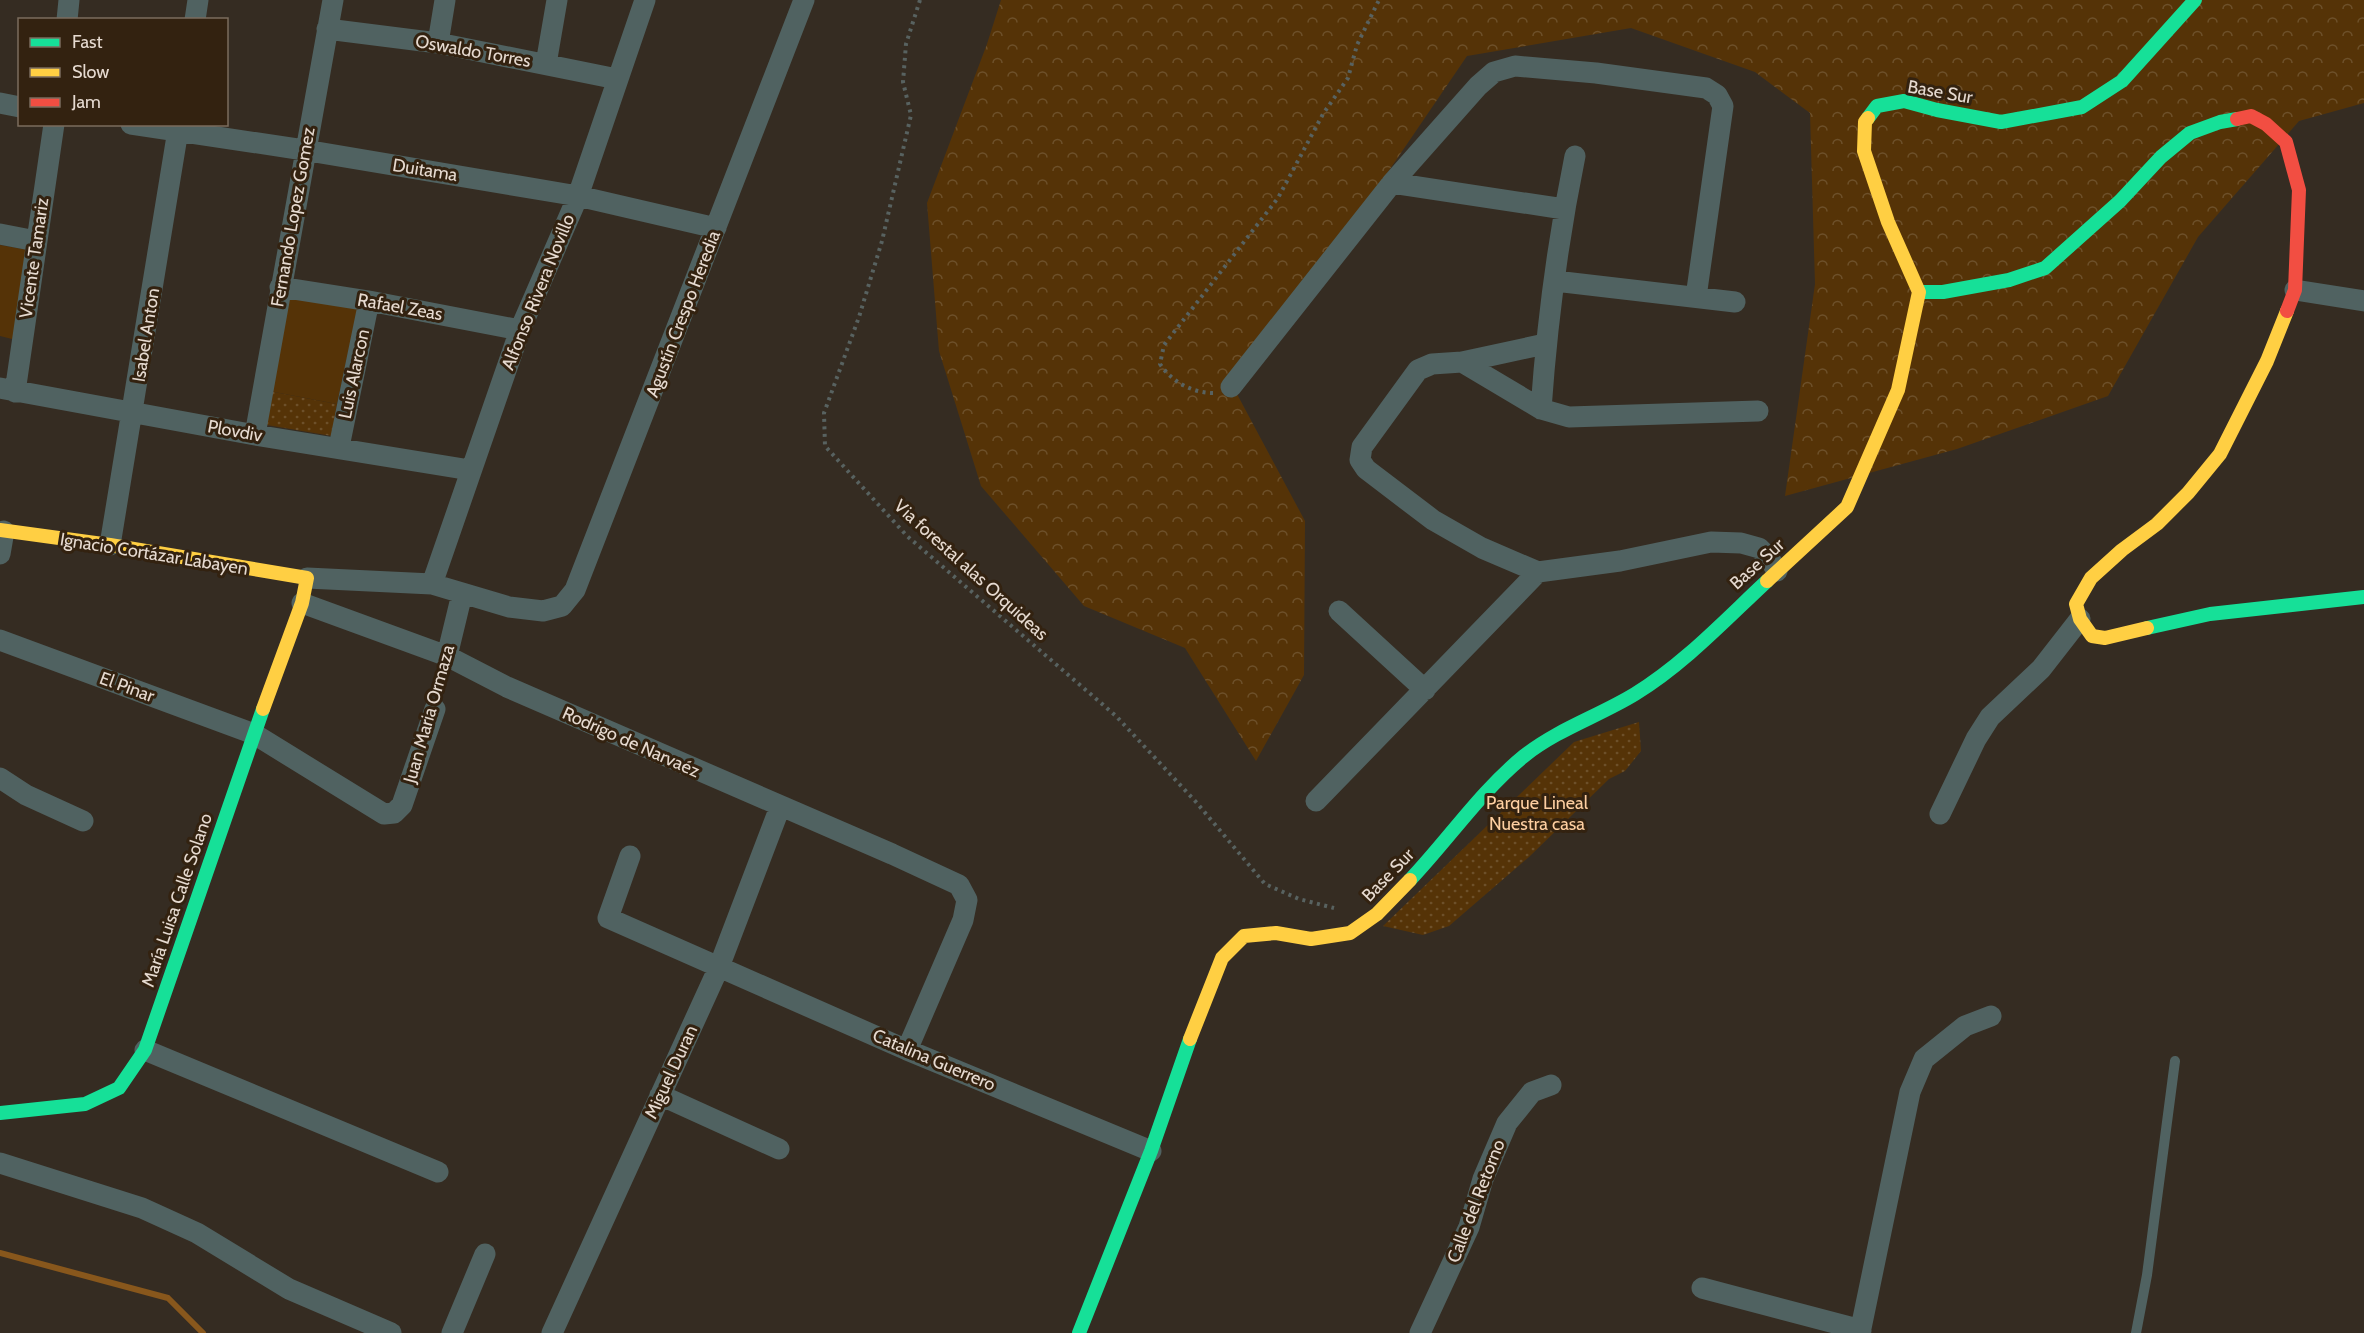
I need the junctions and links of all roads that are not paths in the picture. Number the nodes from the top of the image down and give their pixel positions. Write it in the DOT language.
graph roads {
  1 [pos="69,0"];
  2 [pos="198,0"];
  3 [pos="333,0"];
  4 [pos="445,0"];
  5 [pos="557,0"];
  6 [pos="645,0"];
  7 [pos="804,0"];
  8 [pos="2195,0"];
  9 [pos="67,18"];
  10 [pos="195,18"];
  11 [pos="327,29"];
  12 [pos="438,43"];
  13 [pos="546,64"];
  14 [pos="617,79"];
  15 [pos="0,103"];
  16 [pos="18,107"];
  17 [pos="54,126"];
  18 [pos="155,126"];
  19 [pos="179,128"];
  20 [pos="304,150"];
  21 [pos="1575,156"];
  22 [pos="1392,183"];
  23 [pos="578,196"];
  24 [pos="1564,209"];
  25 [pos="716,228"];
  26 [pos="0,234"];
  27 [pos="36,241"];
  28 [pos="1555,281"];
  29 [pos="280,287"];
  30 [pos="2295,290"];
  31 [pos="1919,292"];
  32 [pos="1696,297"];
  33 [pos="369,301"];
  34 [pos="2364,301"];
  35 [pos="1735,302"];
  36 [pos="520,330"];
  37 [pos="1545,344"];
  38 [pos="1462,362"];
  39 [pos="1231,387"];
  40 [pos="7,390"];
  41 [pos="1541,409"];
  42 [pos="1758,411"];
  43 [pos="133,413"];
  44 [pos="255,435"];
  45 [pos="339,447"];
  46 [pos="470,471"];
  47 [pos="2,531"];
  48 [pos="110,545"];
  49 [pos="0,554"];
  50 [pos="1777,571"];
  51 [pos="1539,572"];
  52 [pos="307,578"];
  53 [pos="432,584"];
  54 [pos="462,594"];
  55 [pos="2364,597"];
  56 [pos="302,603"];
  57 [pos="543,611"];
  58 [pos="1339,611"];
  59 [pos="2080,619"];
  60 [pos="0,640"];
  61 [pos="447,656"];
  62 [pos="1425,690"];
  63 [pos="435,709"];
  64 [pos="254,734"];
  65 [pos="0,778"];
  66 [pos="1316,801"];
  67 [pos="780,807"];
  68 [pos="1940,813"];
  69 [pos="83,821"];
  70 [pos="630,856"];
  71 [pos="719,967"];
  72 [pos="1991,1016"];
  73 [pos="145,1050"];
  74 [pos="907,1050"];
  75 [pos="2175,1061"];
  76 [pos="1551,1085"];
  77 [pos="660,1095"];
  78 [pos="0,1113"];
  79 [pos="779,1149"];
  80 [pos="1151,1151"];
  81 [pos="0,1164"];
  82 [pos="438,1172"];
  83 [pos="484,1254"];
  84 [pos="1702,1288"];
  85 [pos="1861,1332"];
  86 [pos="391,1333"];
  87 [pos="452,1333"];
  88 [pos="552,1333"];
  89 [pos="1079,1333"];
  90 [pos="1420,1333"];
  91 [pos="2136,1333"];
  1 -- 9 [label="street"];
  2 -- 10 [label="street"];
  3 -- 11 [label="street, Fernando Lopez Gomez"];
  4 -- 12 [label="street"];
  5 -- 13 [label="street"];
  6 -- 14 [label="street, Alfonso Rivera Novillo"];
  7 -- 25 [label="street, Agustín Crespo Heredia"];
  8 -- 31 [label="street, Base Sur"];
  11 -- 12 [label="street, Oswaldo Torres"];
  11 -- 20 [label="street, Fernando Lopez Gomez"];
  12 -- 13 [label="street, Oswaldo Torres"];
  13 -- 14 [label="street, Oswaldo Torres"];
  14 -- 23 [label="street, Alfonso Rivera Novillo"];
  15 -- 16 [label="street"];
  17 -- 27 [label="street, Vicente Tamariz"];
  18 -- 19 [label="street, Duitama"];
  19 -- 20 [label="street, Duitama"];
  19 -- 43 [label="street, Isabel Anton"];
  20 -- 23 [label="street, Duitama"];
  20 -- 29 [label="street, Fernando Lopez Gomez"];
  21 -- 24 [label="street"];
  22 -- 24 [label="street"];
  22 -- 32 [label="street"];
  22 -- 39 [label="street"];
  23 -- 25 [label="street, Duitama"];
  23 -- 36 [label="street, Alfonso Rivera Novillo"];
  24 -- 28 [label="street"];
  25 -- 57 [label="street, Agustín Crespo Heredia"];
  26 -- 27 [label="street"];
  27 -- 40 [label="street, Vicente Tamariz"];
  28 -- 32 [label="street"];
  28 -- 37 [label="street"];
  29 -- 33 [label="street, Rafael Zeas"];
  29 -- 44 [label="street, Fernando Lopez Gomez"];
  30 -- 31 [label="street"];
  30 -- 34 [label="street"];
  30 -- 59 [label="street"];
  31 -- 50 [label="street, Base Sur"];
  32 -- 35 [label="street"];
  33 -- 36 [label="street, Rafael Zeas"];
  33 -- 45 [label="street, Luis Alarcon"];
  36 -- 46 [label="street, Alfonso Rivera Novillo"];
  37 -- 38 [label="street"];
  37 -- 41 [label="street"];
  38 -- 41 [label="street"];
  38 -- 51 [label="street"];
  40 -- 43 [label="street, Plovdiv"];
  41 -- 42 [label="street"];
  43 -- 44 [label="street, Plovdiv"];
  43 -- 48 [label="street, Isabel Anton"];
  44 -- 45 [label="street, Plovdiv"];
  45 -- 46 [label="street, Plovdiv"];
  46 -- 53 [label="street, Alfonso Rivera Novillo"];
  47 -- 48 [label="street, Ignacio Cortázar Labayen"];
  47 -- 49 [label="street"];
  48 -- 52 [label="street, Ignacio Cortázar Labayen"];
  50 -- 51 [label="street"];
  50 -- 80 [label="street, Base Sur"];
  51 -- 62 [label="street"];
  52 -- 53 [label="street, Ignacio Cortázar Labayen"];
  52 -- 56 [label="street"];
  53 -- 54 [label="street, Ignacio Cortázar Labayen"];
  54 -- 57 [label="street, Ignacio Cortázar Labayen"];
  54 -- 61 [label="street, Juan Maria Ormaza"];
  55 -- 59 [label="street"];
  56 -- 61 [label="street, Rodrigo de Narvaéz"];
  56 -- 64 [label="street, María Luisa Calle Solano"];
  58 -- 62 [label="street"];
  59 -- 68 [label="street"];
  60 -- 64 [label="street, El Pinar"];
  61 -- 67 [label="street, Rodrigo de Narvaéz"];
  62 -- 66 [label="street"];
  63 -- 64 [label="street, Juan Maria Ormaza"];
  64 -- 73 [label="street, María Luisa Calle Solano"];
  65 -- 69 [label="street"];
  67 -- 71 [label="street, Miguel Duran"];
  67 -- 74 [label="street, Rodrigo de Narvaéz"];
  70 -- 71 [label="street, Catalina Guerrero"];
  71 -- 74 [label="street, Catalina Guerrero"];
  71 -- 77 [label="street, Miguel Duran"];
  72 -- 85 [label="street"];
  73 -- 78 [label="street, María Luisa Calle Solano"];
  73 -- 82 [label="street"];
  74 -- 80 [label="street, Catalina Guerrero"];
  75 -- 91 [label="lane"];
  76 -- 90 [label="street, Calle del Retorno"];
  77 -- 79 [label="street"];
  77 -- 88 [label="street, Miguel Duran"];
  80 -- 89 [label="street, Base Sur"];
  81 -- 86 [label="street"];
  83 -- 87 [label="street"];
  84 -- 85 [label="street"];
}
